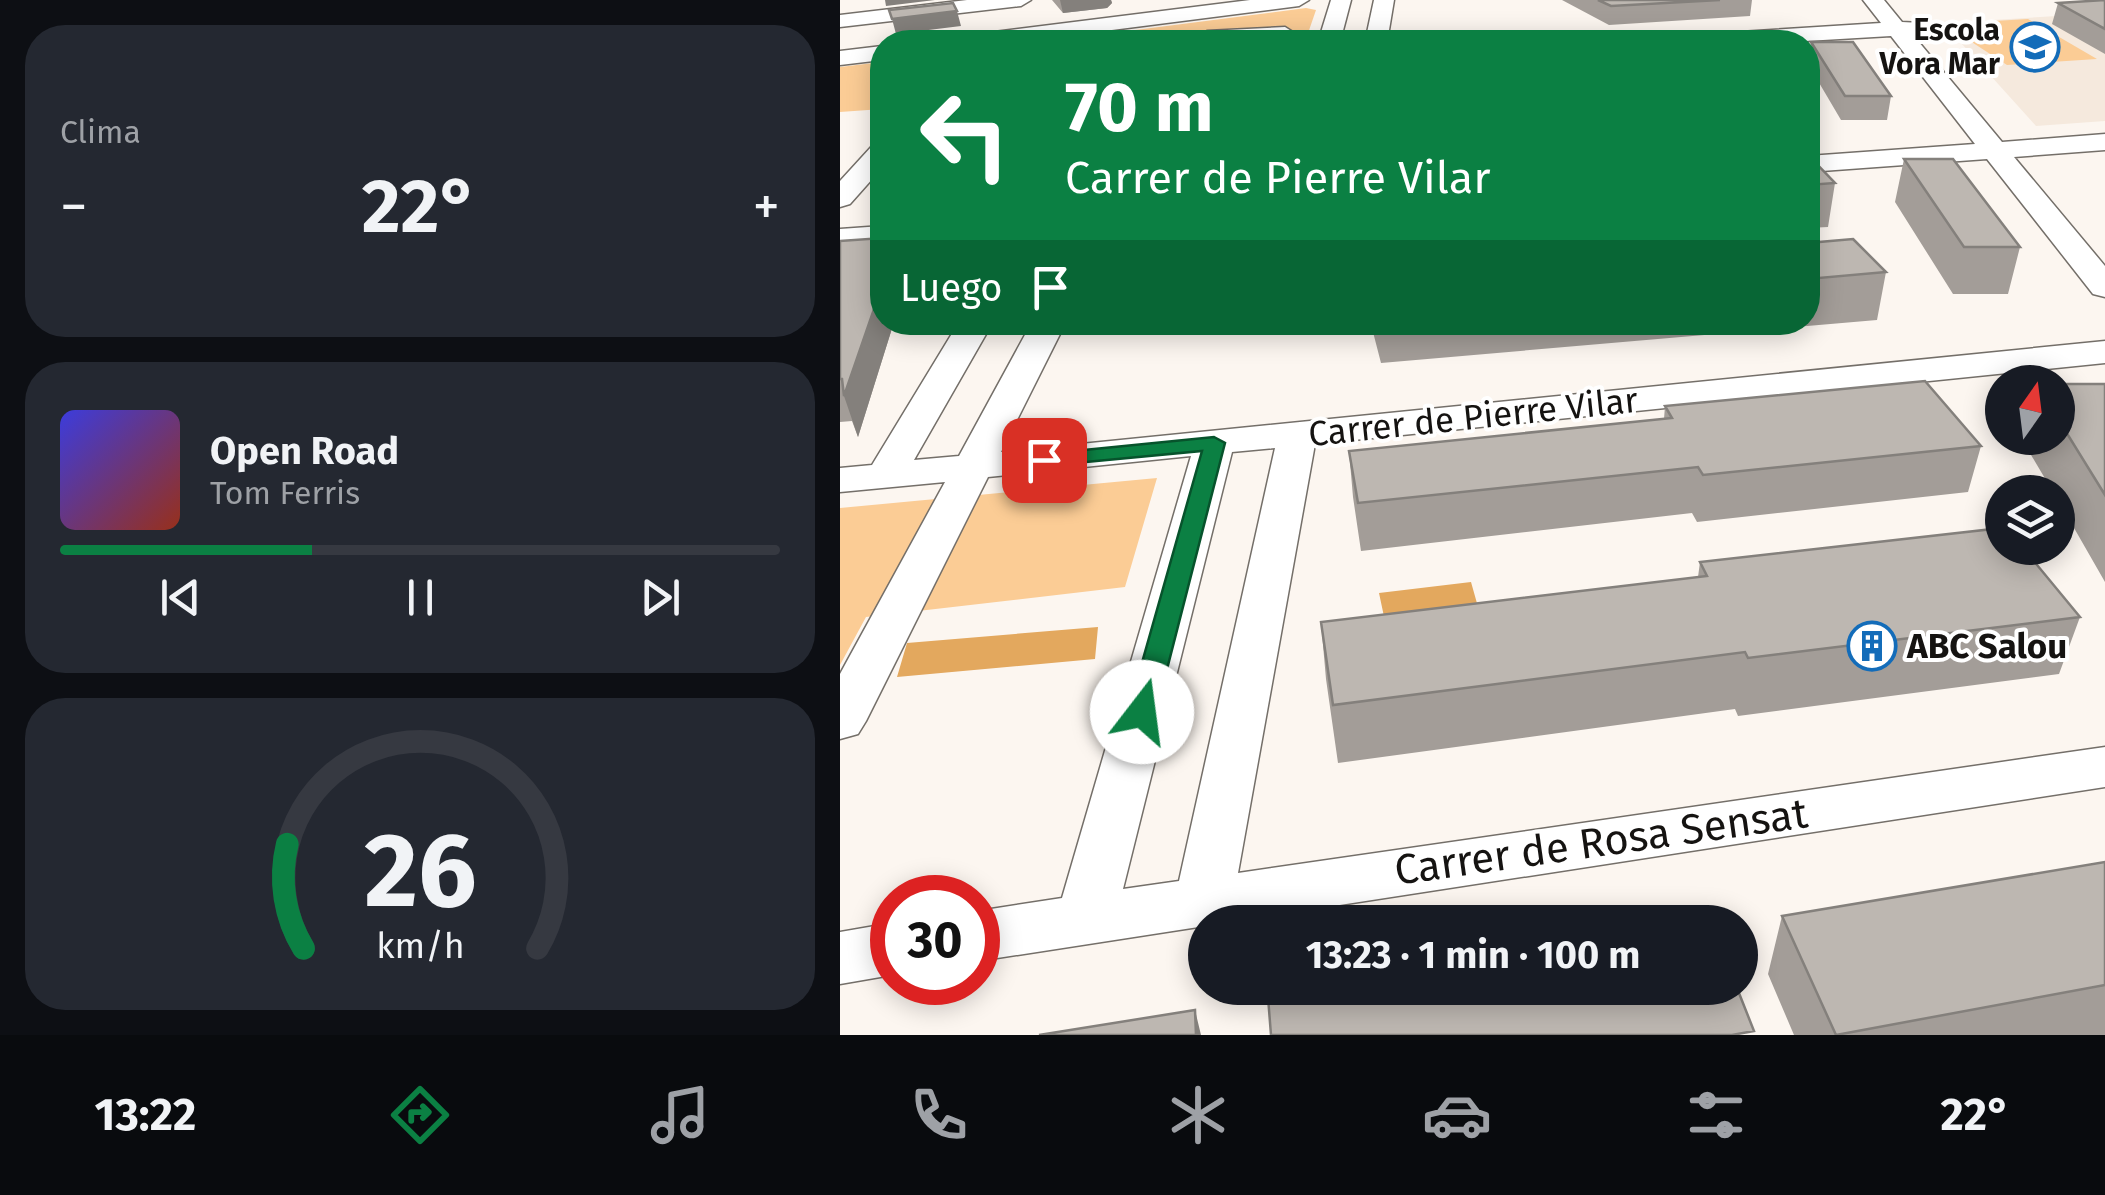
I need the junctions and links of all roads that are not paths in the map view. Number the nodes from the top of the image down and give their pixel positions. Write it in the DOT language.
graph roads {
  1 [pos="1021,0"];
  2 [pos="1139,0"];
  3 [pos="1298,0"];
  4 [pos="1341,0"];
  5 [pos="1384,0"];
  6 [pos="1874,0"];
  7 [pos="1890,0"];
  8 [pos="1219,6"];
  9 [pos="840,21"];
  10 [pos="1178,24"];
  11 [pos="1118,25"];
  12 [pos="1905,28"];
  13 [pos="1077,30"];
  14 [pos="1243,30"];
  15 [pos="1332,30"];
  16 [pos="1378,30"];
  17 [pos="1820,34"];
  18 [pos="870,54"];
  19 [pos="840,58"];
  20 [pos="2105,142"];
  21 [pos="2006,149"];
  22 [pos="1820,163"];
  23 [pos="870,165"];
  24 [pos="840,198"];
  25 [pos="870,236"];
  26 [pos="840,238"];
  27 [pos="2105,255"];
  28 [pos="2105,287"];
  29 [pos="968,335"];
  30 [pos="1042,335"];
  31 [pos="2105,352"];
  32 [pos="1297,435"];
  33 [pos="1214,443"];
  34 [pos="975,467"];
  35 [pos="884,476"];
  36 [pos="840,480"];
  37 [pos="840,721"];
  38 [pos="2105,767"];
  39 [pos="1204,901"];
  40 [pos="1086,919"];
  41 [pos="1000,933"];
  42 [pos="870,953"];
  43 [pos="840,958"];
  1 -- 9 [label="street"];
  2 -- 11 [label="street"];
  3 -- 8 [label="street"];
  4 -- 15 [label="street"];
  5 -- 16 [label="street"];
  6 -- 12 [label="street"];
  7 -- 12 [label="street"];
  8 -- 10 [label="street"];
  10 -- 11 [label="street"];
  10 -- 14 [label="street"];
  11 -- 13 [label="street"];
  12 -- 17 [label="street"];
  12 -- 21 [label="street"];
  18 -- 19 [label="street"];
  20 -- 21 [label="street"];
  21 -- 22 [label="street"];
  21 -- 27 [label="street"];
  21 -- 28 [label="street"];
  23 -- 24 [label="street"];
  25 -- 26 [label="street"];
  29 -- 35 [label="street"];
  30 -- 34 [label="street"];
  31 -- 32 [label="street, Carrer de Pierre Vilar"];
  32 -- 33 [label="street, Carrer de Pierre Vilar"];
  32 -- 39 [label="street"];
  33 -- 34 [label="street, Carrer de Pierre Vilar"];
  33 -- 40 [label="street"];
  34 -- 35 [label="street, Carrer de Pierre Vilar"];
  34 -- 37 [label="street"];
  35 -- 36 [label="street, Carrer de Pierre Vilar"];
  38 -- 39 [label="street, Carrer de Rosa Sensat"];
  39 -- 40 [label="street, Carrer de Rosa Sensat"];
  40 -- 41 [label="street, Carrer de Rosa Sensat"];
  42 -- 43 [label="street"];
}
